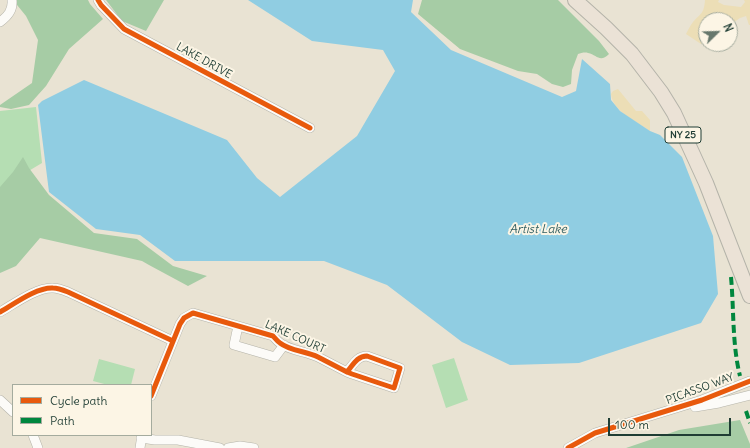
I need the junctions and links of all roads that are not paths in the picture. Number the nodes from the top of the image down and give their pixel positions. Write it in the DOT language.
graph roads {
  1 [pos="12,0"];
  2 [pos="98,0"];
  3 [pos="575,0"];
  4 [pos="0,22"];
  5 [pos="310,128"];
  6 [pos="750,296"];
  7 [pos="0,312"];
  8 [pos="238,326"];
  9 [pos="173,341"];
  10 [pos="284,345"];
  11 [pos="347,372"];
  12 [pos="747,382"];
  13 [pos="152,394"];
  14 [pos="750,395"];
  15 [pos="0,400"];
  16 [pos="12,411"];
  17 [pos="664,412"];
  18 [pos="36,436"];
  19 [pos="142,436"];
  20 [pos="200,446"];
  21 [pos="38,448"];
  22 [pos="140,448"];
  23 [pos="220,448"];
  24 [pos="228,448"];
  25 [pos="254,448"];
  26 [pos="568,448"];
  1 -- 4 [label="street"];
  2 -- 5 [label="street, LAKE DRIVE"];
  3 -- 6 [label="main road, NY 25"];
  7 -- 9 [label="street"];
  8 -- 9 [label="street, LAKE COURT"];
  8 -- 10 [label="street, LAKE COURT"];
  8 -- 10 [label="street, LAKE COURT"];
  9 -- 13 [label="street"];
  10 -- 11 [label="street, LAKE COURT"];
  11 -- 11 [label="street, LAKE COURT"];
  12 -- 14 [label="street"];
  12 -- 17 [label="street, PICASSO WAY"];
  14 -- 17 [label="street, PICASSO WAY"];
  15 -- 16 [label="street"];
  17 -- 26 [label="street, PICASSO WAY"];
  18 -- 21 [label="street"];
  19 -- 20 [label="street"];
  19 -- 22 [label="street"];
  20 -- 23 [label="street"];
  24 -- 25 [label="street"];
}
